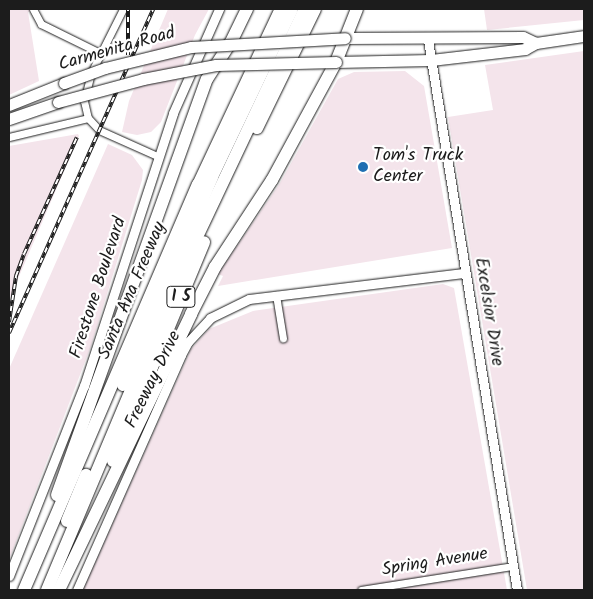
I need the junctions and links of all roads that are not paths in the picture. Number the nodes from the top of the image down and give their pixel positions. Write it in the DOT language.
graph roads {
  1 [pos="33,9"];
  2 [pos="123,9"];
  3 [pos="219,9"];
  4 [pos="247,9"];
  5 [pos="282,9"];
  6 [pos="292,9"];
  7 [pos="305,9"];
  8 [pos="315,9"];
  9 [pos="356,9"];
  10 [pos="584,36"];
  11 [pos="345,38"];
  12 [pos="428,40"];
  13 [pos="231,42"];
  14 [pos="536,44"];
  15 [pos="100,53"];
  16 [pos="431,60"];
  17 [pos="336,62"];
  18 [pos="216,65"];
  19 [pos="9,105"];
  20 [pos="88,118"];
  21 [pos="9,119"];
  22 [pos="9,137"];
  23 [pos="158,156"];
  24 [pos="465,273"];
  25 [pos="276,295"];
  26 [pos="283,338"];
  27 [pos="38,560"];
  28 [pos="513,566"];
  29 [pos="9,576"];
  30 [pos="24,590"];
  31 [pos="38,590"];
  32 [pos="47,590"];
  33 [pos="59,590"];
  34 [pos="77,590"];
  35 [pos="361,590"];
  36 [pos="517,590"];
  1 -- 15 [label="street"];
  2 -- 15 [label="street"];
  3 -- 23 [label="street, Firestone Boulevard"];
  4 -- 13 [label="highway"];
  5 -- 27 [label="highway, Santa Ana Freeway / I 5"];
  6 -- 31 [label="highway"];
  7 -- 32 [label="highway"];
  8 -- 33 [label="highway, I 5"];
  9 -- 11 [label="highway"];
  10 -- 14 [label="main road, Carmenita Road"];
  11 -- 12 [label="main road, Carmenita Road"];
  11 -- 13 [label="main road, Carmenita Road, bridge"];
  11 -- 17 [label="highway"];
  12 -- 14 [label="main road, Carmenita Road"];
  12 -- 16 [label="street, Excelsior Drive"];
  13 -- 18 [label="highway, bridge"];
  13 -- 19 [label="main road, Carmenita Road, bridge"];
  14 -- 16 [label="main road, Carmenita Road"];
  15 -- 20 [label="street"];
  16 -- 17 [label="main road, Carmenita Road"];
  16 -- 24 [label="street, Excelsior Drive"];
  17 -- 18 [label="main road, Carmenita Road, bridge"];
  17 -- 33 [label="highway"];
  18 -- 21 [label="main road, Carmenita Road, bridge"];
  18 -- 27 [label="highway"];
  20 -- 22 [label="street"];
  20 -- 23 [label="street"];
  23 -- 29 [label="street, Firestone Boulevard"];
  24 -- 25 [label="street, Freeway Drive"];
  24 -- 28 [label="street, Excelsior Drive"];
  25 -- 26 [label="street"];
  25 -- 34 [label="street, Freeway Drive"];
  27 -- 30 [label="highway, Santa Ana Freeway / I 5"];
  28 -- 35 [label="street, Spring Avenue"];
  28 -- 36 [label="street, Excelsior Drive"];
}
